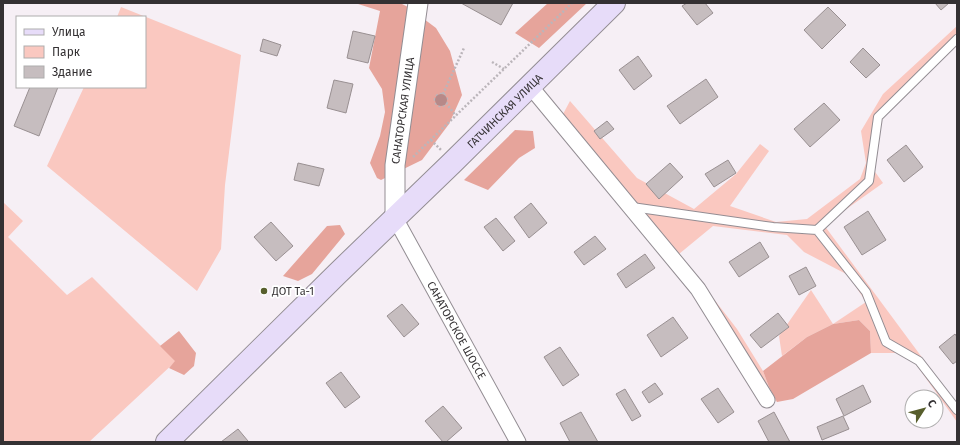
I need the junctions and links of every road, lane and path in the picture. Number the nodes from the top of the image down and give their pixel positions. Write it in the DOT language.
graph roads {
  1 [pos="417,3"];
  2 [pos="572,3"];
  3 [pos="614,3"];
  4 [pos="957,39"];
  5 [pos="464,48"];
  6 [pos="492,62"];
  7 [pos="504,69"];
  8 [pos="530,86"];
  9 [pos="443,94"];
  10 [pos="446,103"];
  11 [pos="456,116"];
  12 [pos="431,140"];
  13 [pos="445,154"];
  14 [pos="412,159"];
  15 [pos="631,207"];
  16 [pos="395,218"];
  17 [pos="817,230"];
  18 [pos="767,400"];
  19 [pos="957,410"];
  20 [pos="170,441"];
  21 [pos="518,442"];
  1 -- 16 [label="street, САНАТОРСКАЯ УЛИЦА"];
  2 -- 7 [label="path"];
  3 -- 8 [label="main road, ГАТЧИНСКАЯ УЛИЦА"];
  4 -- 17 [label="lane"];
  5 -- 9 [label="path"];
  6 -- 7 [label="path"];
  7 -- 11 [label="path"];
  8 -- 15 [label="street"];
  8 -- 16 [label="main road, ГАТЧИНСКАЯ УЛИЦА"];
  9 -- 10 [label="path"];
  9 -- 10 [label="path"];
  10 -- 11 [label="path"];
  11 -- 12 [label="path"];
  12 -- 13 [label="path"];
  12 -- 14 [label="path"];
  15 -- 17 [label="lane"];
  15 -- 18 [label="street"];
  16 -- 20 [label="main road, ГАТЧИНСКАЯ УЛИЦА"];
  16 -- 21 [label="street, САНАТОРСКОЕ ШОССЕ"];
  17 -- 19 [label="lane"];
}
